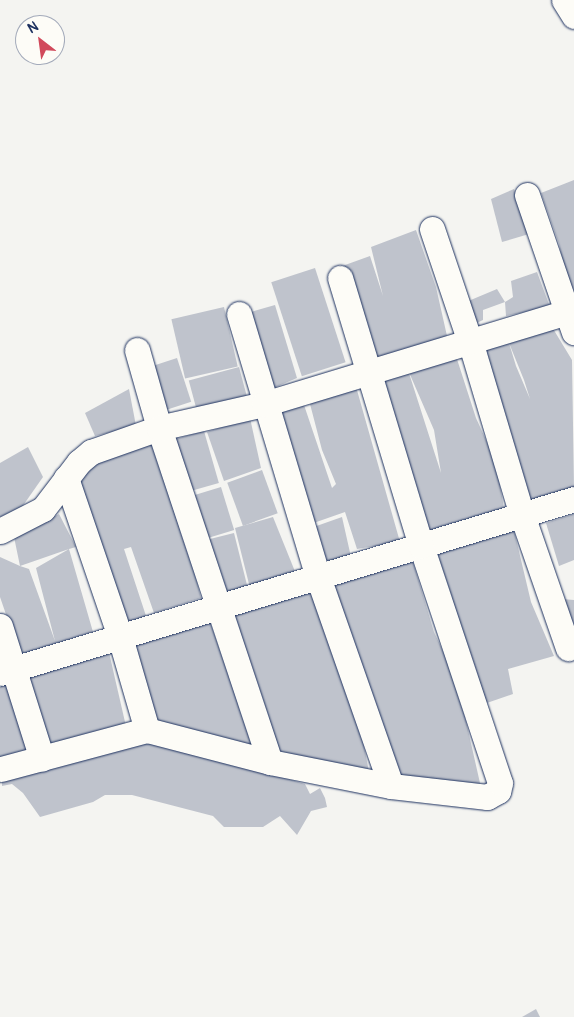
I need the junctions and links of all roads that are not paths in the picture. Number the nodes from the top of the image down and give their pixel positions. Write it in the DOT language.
graph roads {
  1 [pos="564,0"];
  2 [pos="574,16"];
  3 [pos="527,195"];
  4 [pos="432,229"];
  5 [pos="340,278"];
  6 [pos="239,314"];
  7 [pos="572,318"];
  8 [pos="470,342"];
  9 [pos="137,350"];
  10 [pos="368,372"];
  11 [pos="264,404"];
  12 [pos="159,428"];
  13 [pos="66,478"];
  14 [pos="574,499"];
  15 [pos="522,515"];
  16 [pos="0,531"];
  17 [pos="421,546"];
  18 [pos="318,577"];
  19 [pos="220,607"];
  20 [pos="0,626"];
  21 [pos="120,637"];
  22 [pos="568,648"];
  23 [pos="7,671"];
  24 [pos="147,730"];
  25 [pos="42,758"];
  26 [pos="270,762"];
  27 [pos="1,770"];
  28 [pos="391,786"];
  1 -- 2 [label="street"];
  3 -- 7 [label="street"];
  4 -- 8 [label="street"];
  5 -- 10 [label="street"];
  6 -- 11 [label="street"];
  7 -- 8 [label="street"];
  8 -- 10 [label="street"];
  8 -- 15 [label="street"];
  9 -- 12 [label="street"];
  10 -- 11 [label="street"];
  10 -- 17 [label="street"];
  11 -- 12 [label="street"];
  11 -- 18 [label="street"];
  12 -- 13 [label="street"];
  12 -- 19 [label="street"];
  13 -- 16 [label="street"];
  13 -- 21 [label="street"];
  14 -- 15 [label="street"];
  15 -- 17 [label="street"];
  15 -- 22 [label="street"];
  17 -- 18 [label="street"];
  17 -- 28 [label="street"];
  18 -- 19 [label="street"];
  18 -- 28 [label="street"];
  19 -- 21 [label="street"];
  19 -- 26 [label="street"];
  20 -- 23 [label="street"];
  21 -- 23 [label="street"];
  21 -- 24 [label="street"];
  23 -- 25 [label="street"];
  24 -- 25 [label="street"];
  24 -- 26 [label="street"];
  25 -- 27 [label="street"];
  26 -- 28 [label="street"];
}
